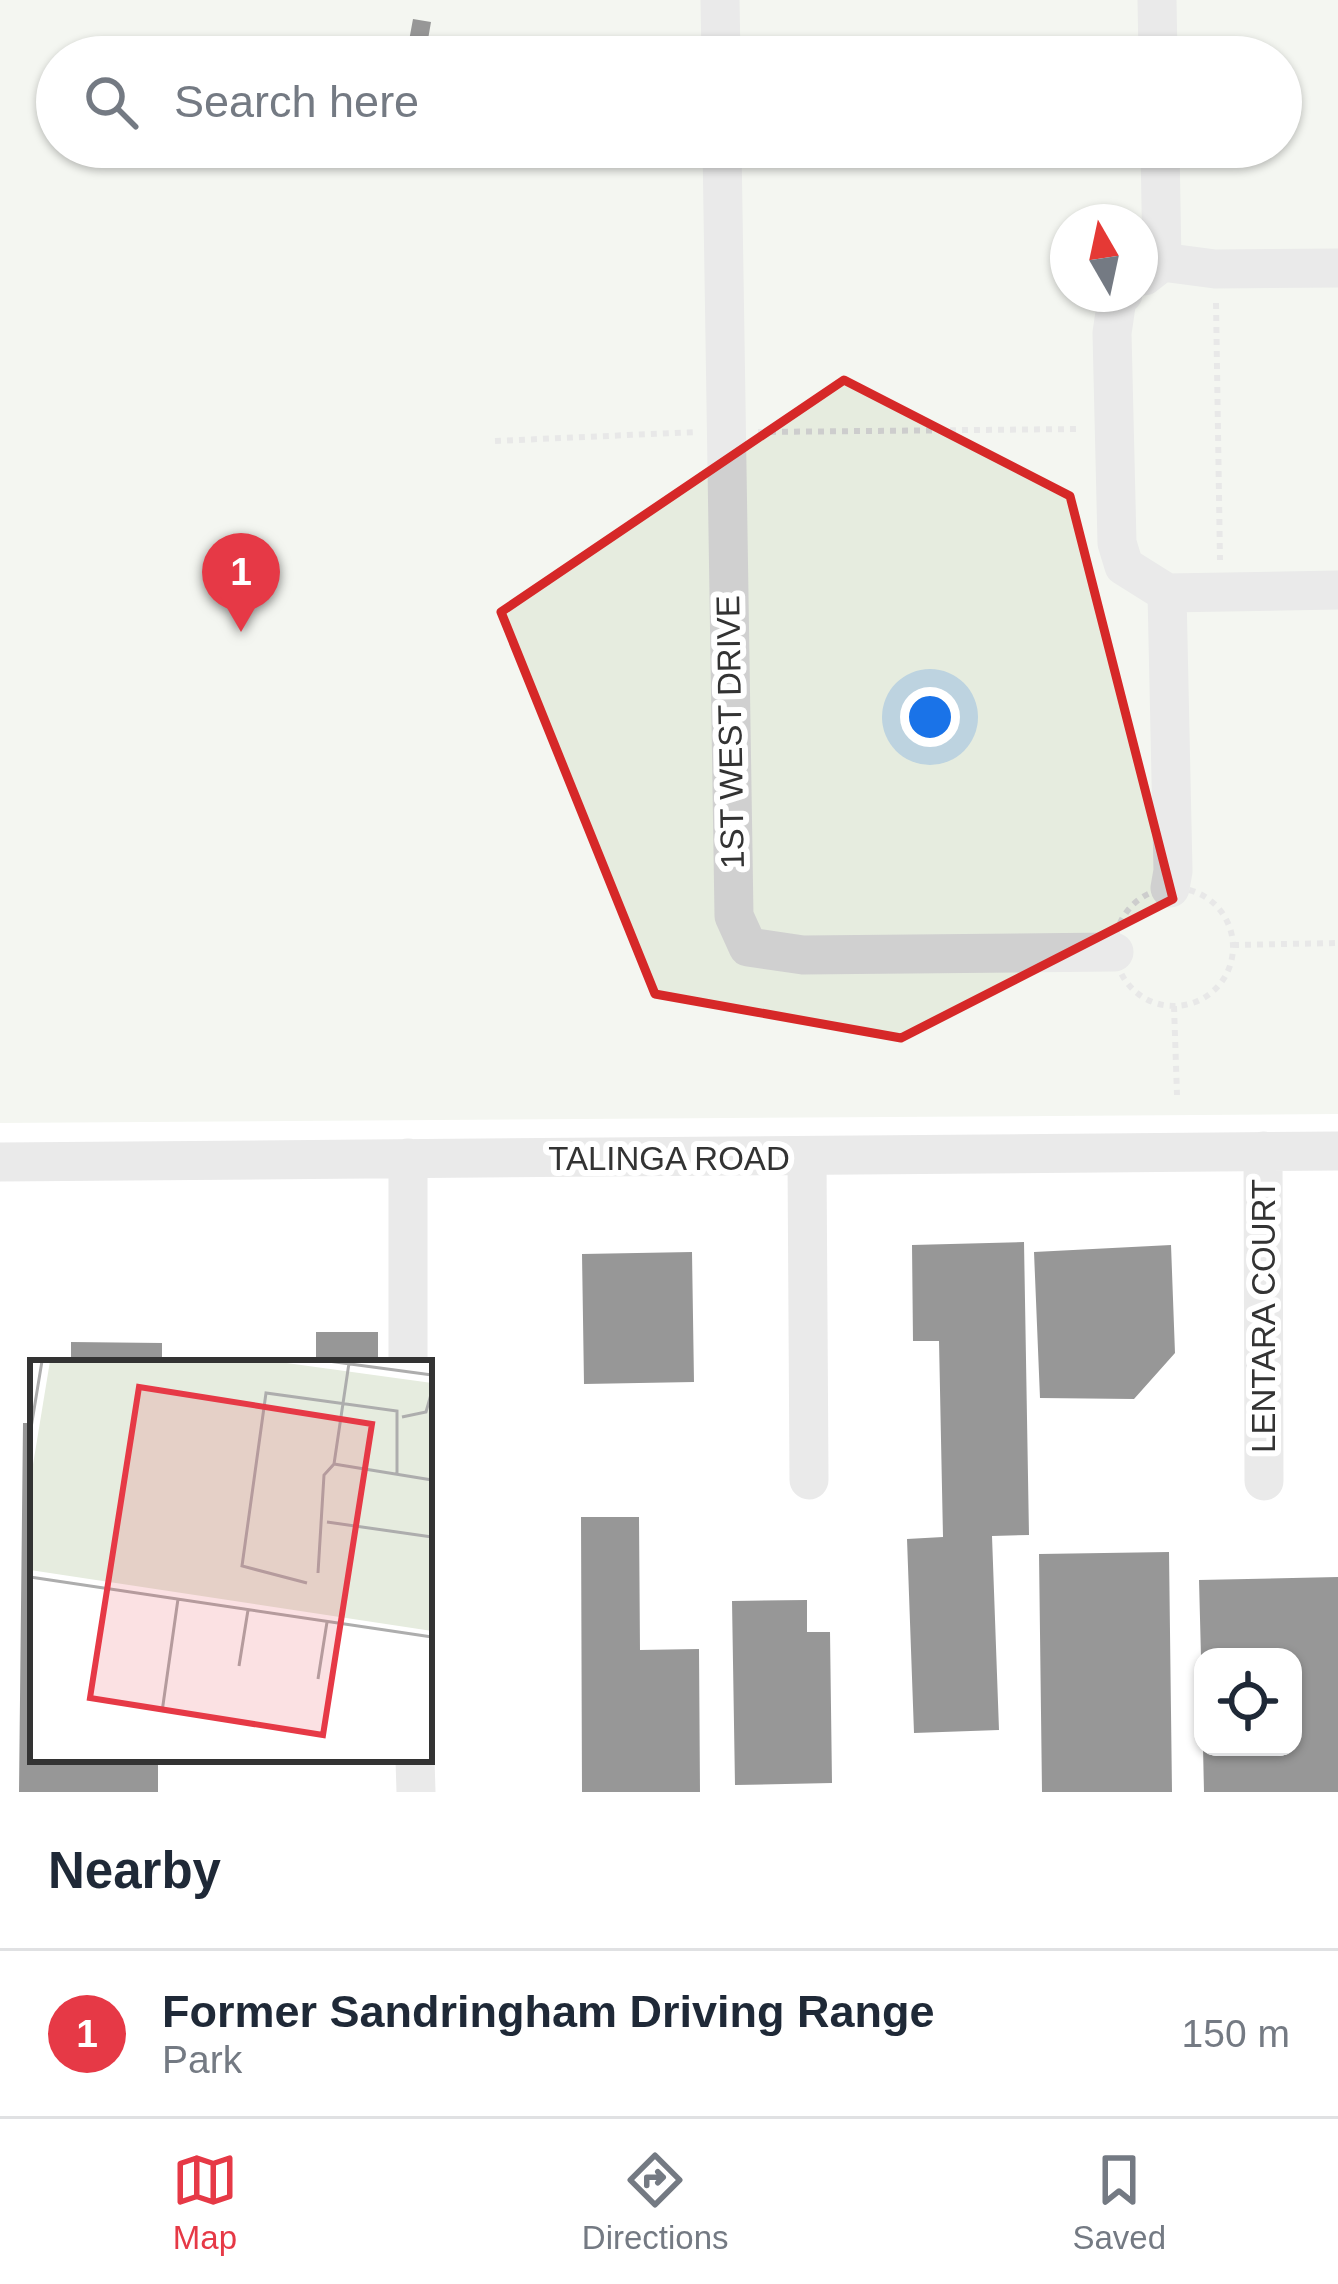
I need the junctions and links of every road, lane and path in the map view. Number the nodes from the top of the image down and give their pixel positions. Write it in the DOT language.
graph roads {
  1 [pos="720,0"];
  2 [pos="1157,0"];
  3 [pos="721,36"];
  4 [pos="1158,36"];
  5 [pos="722,168"];
  6 [pos="1158,168"];
  7 [pos="1156,204"];
  8 [pos="1338,268"];
  9 [pos="1215,269"];
  10 [pos="1158,271"];
  11 [pos="1115,312"];
  12 [pos="1114,429"];
  13 [pos="725,432"];
  14 [pos="495,441"];
  15 [pos="1338,590"];
  16 [pos="1221,592"];
  17 [pos="1167,593"];
  18 [pos="1170,888"];
  19 [pos="1338,944"];
  20 [pos="1114,952"];
  21 [pos="1174,1006"];
  22 [pos="1177,1095"];
  23 [pos="1338,1150"];
  24 [pos="1263,1151"];
  25 [pos="807,1157"];
  26 [pos="407,1158"];
  27 [pos="0,1162"];
  28 [pos="408,1360"];
  29 [pos="809,1480"];
  30 [pos="1264,1481"];
  31 [pos="415,1762"];
  32 [pos="416,1792"];
  1 -- 3 [label="street"];
  2 -- 4 [label="street"];
  5 -- 13 [label="street, 1ST WEST DRIVE"];
  6 -- 7 [label="street"];
  8 -- 9 [label="street"];
  9 -- 10 [label="street"];
  9 -- 16 [label="path"];
  11 -- 12 [label="street"];
  12 -- 13 [label="path"];
  12 -- 17 [label="street"];
  13 -- 14 [label="path"];
  13 -- 20 [label="street, 1ST WEST DRIVE"];
  15 -- 16 [label="street"];
  16 -- 17 [label="street"];
  17 -- 18 [label="street"];
  19 -- 21 [label="path"];
  20 -- 21 [label="path"];
  21 -- 22 [label="path"];
  23 -- 24 [label="street, TALINGA ROAD"];
  24 -- 25 [label="street, TALINGA ROAD"];
  24 -- 30 [label="street, LENTARA COURT"];
  25 -- 26 [label="street, TALINGA ROAD"];
  25 -- 29 [label="street"];
  26 -- 27 [label="street, TALINGA ROAD"];
  26 -- 28 [label="street"];
  31 -- 32 [label="street"];
}
